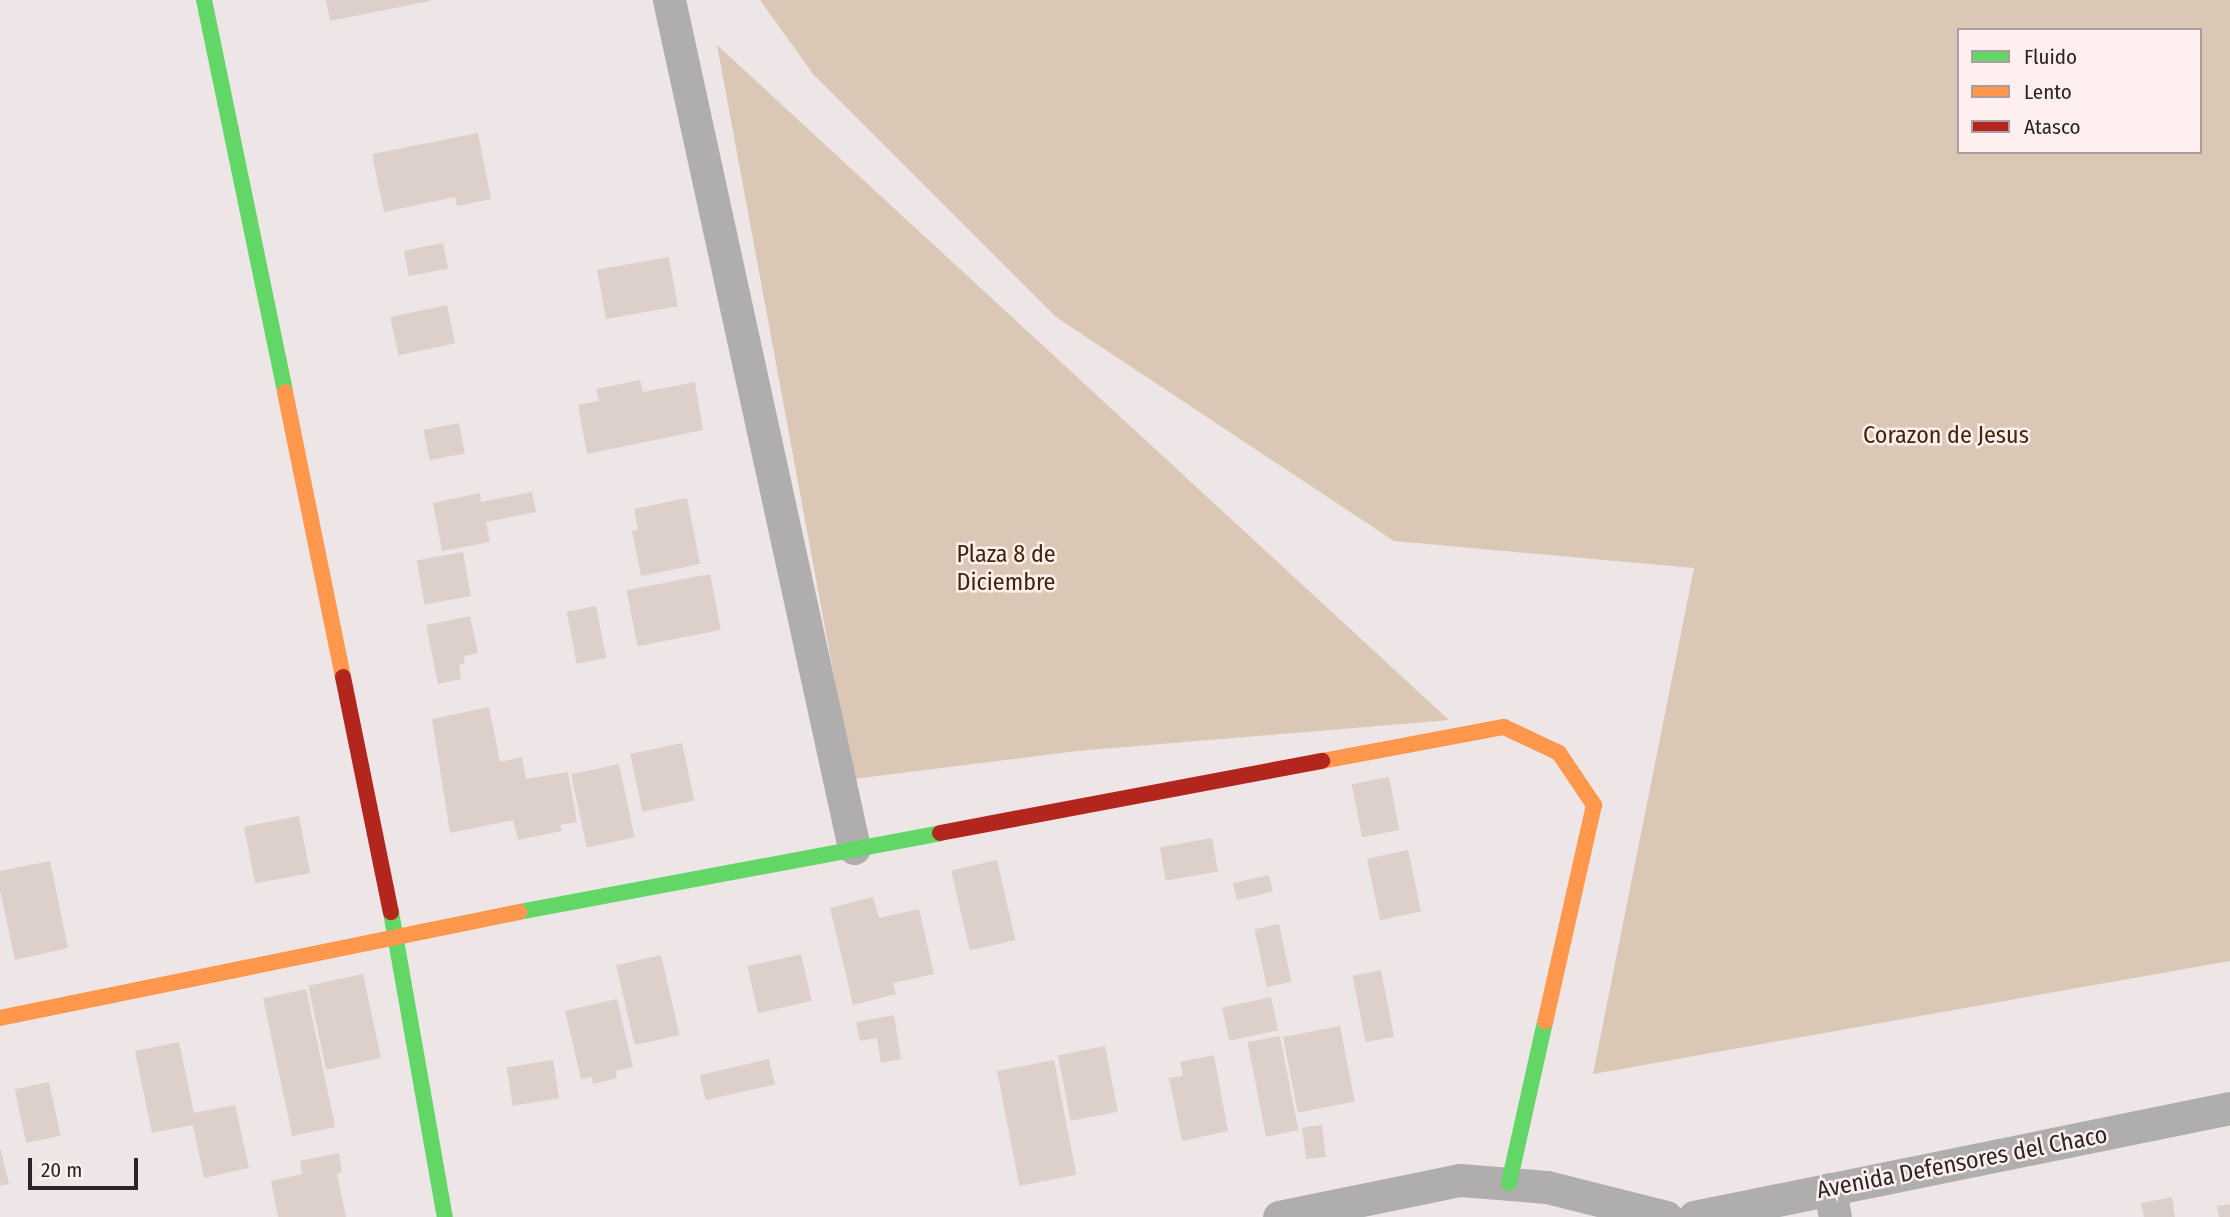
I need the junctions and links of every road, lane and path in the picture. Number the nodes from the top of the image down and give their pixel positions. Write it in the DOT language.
graph roads {
  1 [pos="204,0"];
  2 [pos="669,0"];
  3 [pos="854,848"];
  4 [pos="396,935"];
  5 [pos="0,1018"];
  6 [pos="2230,1108"];
  7 [pos="1509,1184"];
  8 [pos="1833,1203"];
  9 [pos="445,1217"];
  10 [pos="1279,1217"];
  11 [pos="1666,1217"];
  12 [pos="1694,1217"];
  1 -- 4 [label="street"];
  2 -- 3 [label="street"];
  3 -- 4 [label="street"];
  3 -- 7 [label="street"];
  4 -- 5 [label="street"];
  4 -- 9 [label="street"];
  6 -- 8 [label="street, Avenida Defensores del Chaco"];
  7 -- 10 [label="street"];
  7 -- 11 [label="street"];
  8 -- 12 [label="street, Avenida Defensores del Chaco"];
}
